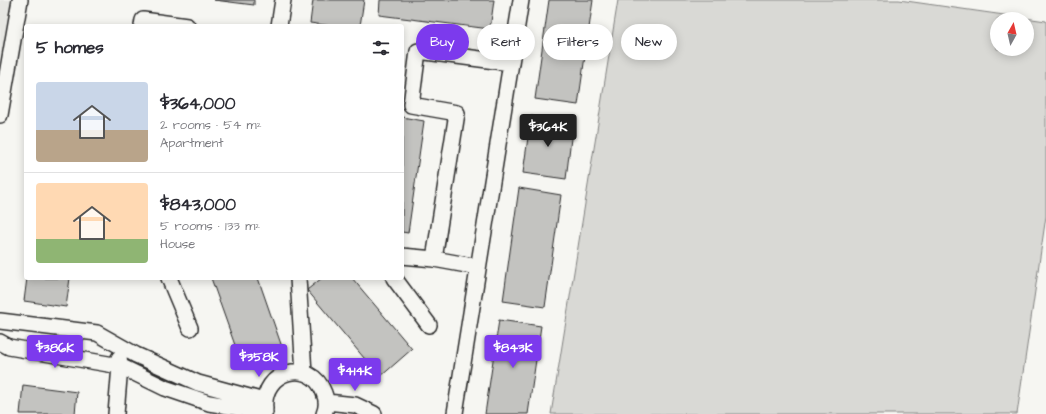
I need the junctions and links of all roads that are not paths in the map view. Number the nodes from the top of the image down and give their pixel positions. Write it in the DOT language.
graph roads {
  1 [pos="20,0"];
  2 [pos="283,0"];
  3 [pos="521,0"];
  4 [pos="142,24"];
  5 [pos="173,24"];
  6 [pos="279,24"];
  7 [pos="511,63"];
  8 [pos="1,97"];
  9 [pos="0,115"];
  10 [pos="404,256"];
  11 [pos="434,259"];
  12 [pos="478,267"];
  13 [pos="170,280"];
  14 [pos="298,280"];
  15 [pos="395,280"];
  16 [pos="0,321"];
  17 [pos="429,325"];
  18 [pos="190,328"];
  19 [pos="0,342"];
  20 [pos="116,344"];
  21 [pos="120,366"];
  22 [pos="304,373"];
  23 [pos="326,408"];
  24 [pos="265,409"];
  25 [pos="455,413"];
  26 [pos="116,414"];
  27 [pos="374,414"];
  1 -- 8 [label="street"];
  2 -- 6 [label="street"];
  3 -- 7 [label="street"];
  4 -- 5 [label="street"];
  7 -- 11 [label="street"];
  7 -- 12 [label="street"];
  8 -- 9 [label="street"];
  10 -- 11 [label="street"];
  11 -- 12 [label="street"];
  12 -- 25 [label="street"];
  13 -- 18 [label="street"];
  14 -- 22 [label="street"];
  15 -- 17 [label="street"];
  16 -- 20 [label="street"];
  19 -- 21 [label="street"];
  20 -- 21 [label="street"];
  20 -- 24 [label="street"];
  21 -- 24 [label="street"];
  21 -- 26 [label="street"];
  22 -- 23 [label="street"];
  22 -- 24 [label="street"];
  23 -- 27 [label="street"];
}
